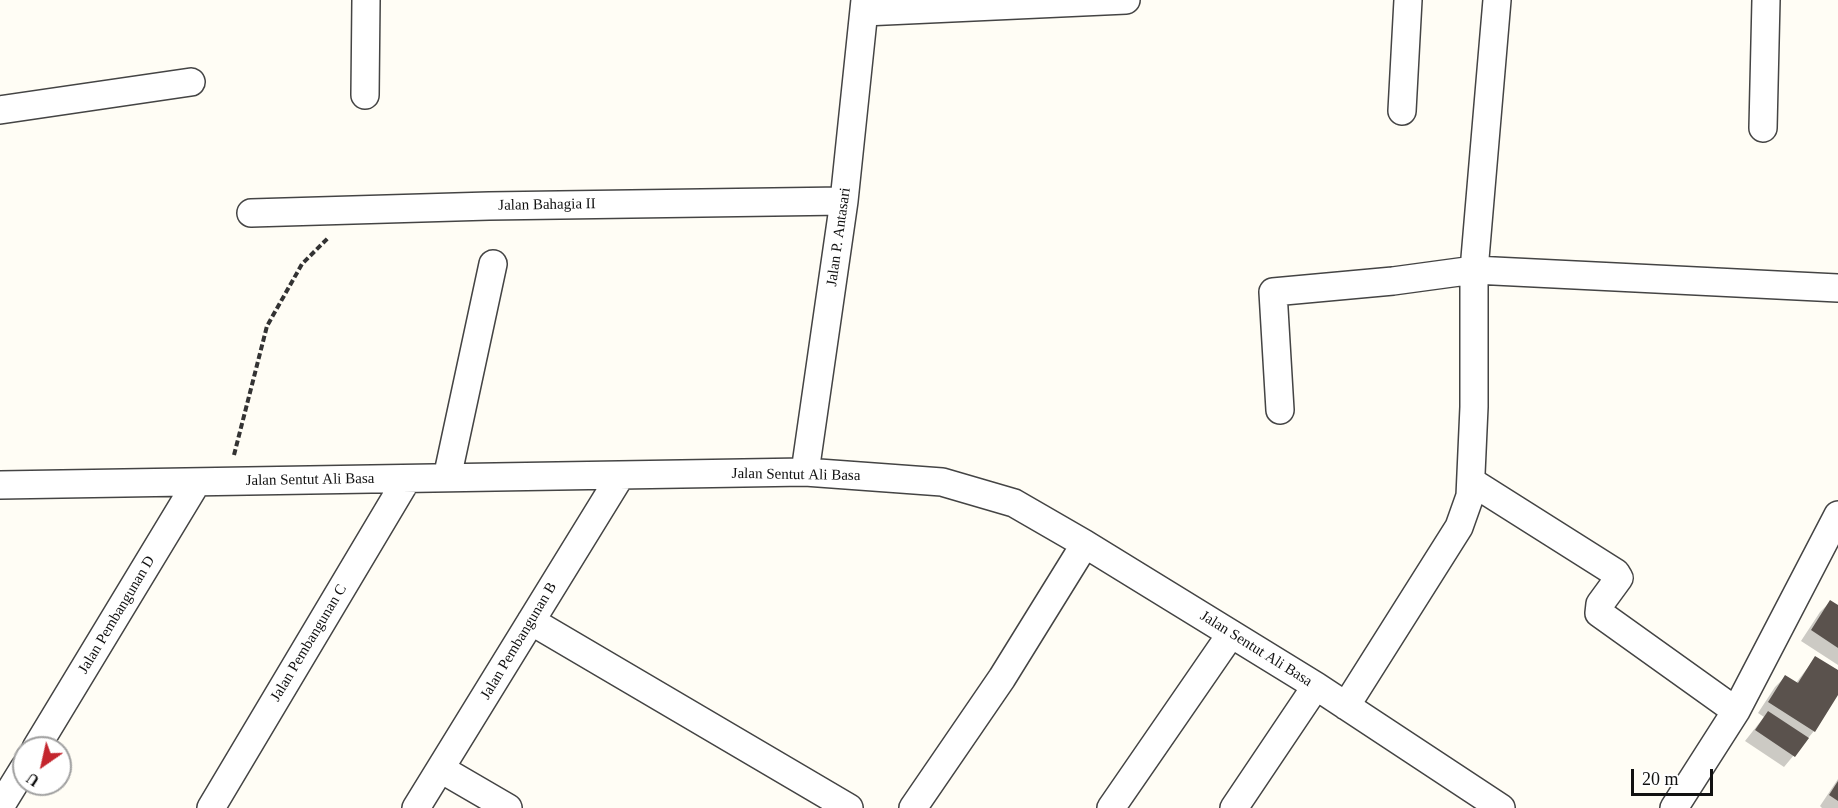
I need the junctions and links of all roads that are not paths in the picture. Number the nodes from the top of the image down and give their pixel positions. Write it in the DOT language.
graph roads {
  1 [pos="366,0"];
  2 [pos="1126,0"];
  3 [pos="1408,0"];
  4 [pos="1497,0"];
  5 [pos="1766,0"];
  6 [pos="864,6"];
  7 [pos="191,82"];
  8 [pos="365,95"];
  9 [pos="0,110"];
  10 [pos="1402,111"];
  11 [pos="1763,128"];
  12 [pos="844,201"];
  13 [pos="251,213"];
  14 [pos="493,264"];
  15 [pos="1474,270"];
  16 [pos="1838,288"];
  17 [pos="1280,410"];
  18 [pos="805,472"];
  19 [pos="621,475"];
  20 [pos="407,478"];
  21 [pos="447,478"];
  22 [pos="197,482"];
  23 [pos="1472,482"];
  24 [pos="0,485"];
  25 [pos="1838,515"];
  26 [pos="1085,544"];
  27 [pos="531,621"];
  28 [pos="1231,634"];
  29 [pos="1316,686"];
  30 [pos="1346,706"];
  31 [pos="1736,711"];
  32 [pos="43,736"];
  33 [pos="441,769"];
  34 [pos="12,788"];
  35 [pos="0,807"];
  36 [pos="211,808"];
  37 [pos="417,808"];
  38 [pos="508,808"];
  39 [pos="849,808"];
  40 [pos="913,808"];
  41 [pos="1111,808"];
  42 [pos="1234,808"];
  43 [pos="1501,808"];
  44 [pos="1674,808"];
  1 -- 8 [label="street"];
  2 -- 6 [label="street"];
  3 -- 10 [label="street"];
  4 -- 15 [label="street"];
  5 -- 11 [label="street"];
  6 -- 12 [label="street, Jalan P. Antasari"];
  7 -- 9 [label="street"];
  12 -- 13 [label="street, Jalan Bahagia II"];
  12 -- 18 [label="street, Jalan P. Antasari"];
  14 -- 21 [label="street"];
  15 -- 16 [label="street"];
  15 -- 17 [label="street"];
  15 -- 23 [label="street"];
  18 -- 19 [label="street, Jalan Sentut Ali Basa"];
  18 -- 26 [label="street, Jalan Sentut Ali Basa"];
  19 -- 21 [label="street, Jalan Sentut Ali Basa"];
  19 -- 27 [label="street, Jalan Pembangunan B"];
  20 -- 21 [label="street, Jalan Sentut Ali Basa"];
  20 -- 22 [label="street, Jalan Sentut Ali Basa"];
  20 -- 36 [label="street, Jalan Pembangunan C"];
  22 -- 24 [label="street, Jalan Sentut Ali Basa"];
  22 -- 32 [label="street, Jalan Pembangunan D"];
  23 -- 30 [label="street"];
  23 -- 31 [label="street"];
  25 -- 31 [label="street"];
  26 -- 28 [label="street, Jalan Sentut Ali Basa"];
  26 -- 40 [label="street"];
  27 -- 33 [label="street, Jalan Pembangunan B"];
  27 -- 39 [label="street"];
  28 -- 29 [label="street, Jalan Sentut Ali Basa"];
  28 -- 41 [label="street"];
  29 -- 30 [label="street, Jalan Sentut Ali Basa"];
  29 -- 42 [label="street"];
  30 -- 43 [label="street, Jalan Sentut Ali Basa"];
  31 -- 44 [label="street"];
  33 -- 37 [label="street, Jalan Pembangunan B"];
  33 -- 38 [label="street"];
  34 -- 35 [label="street"];
}
